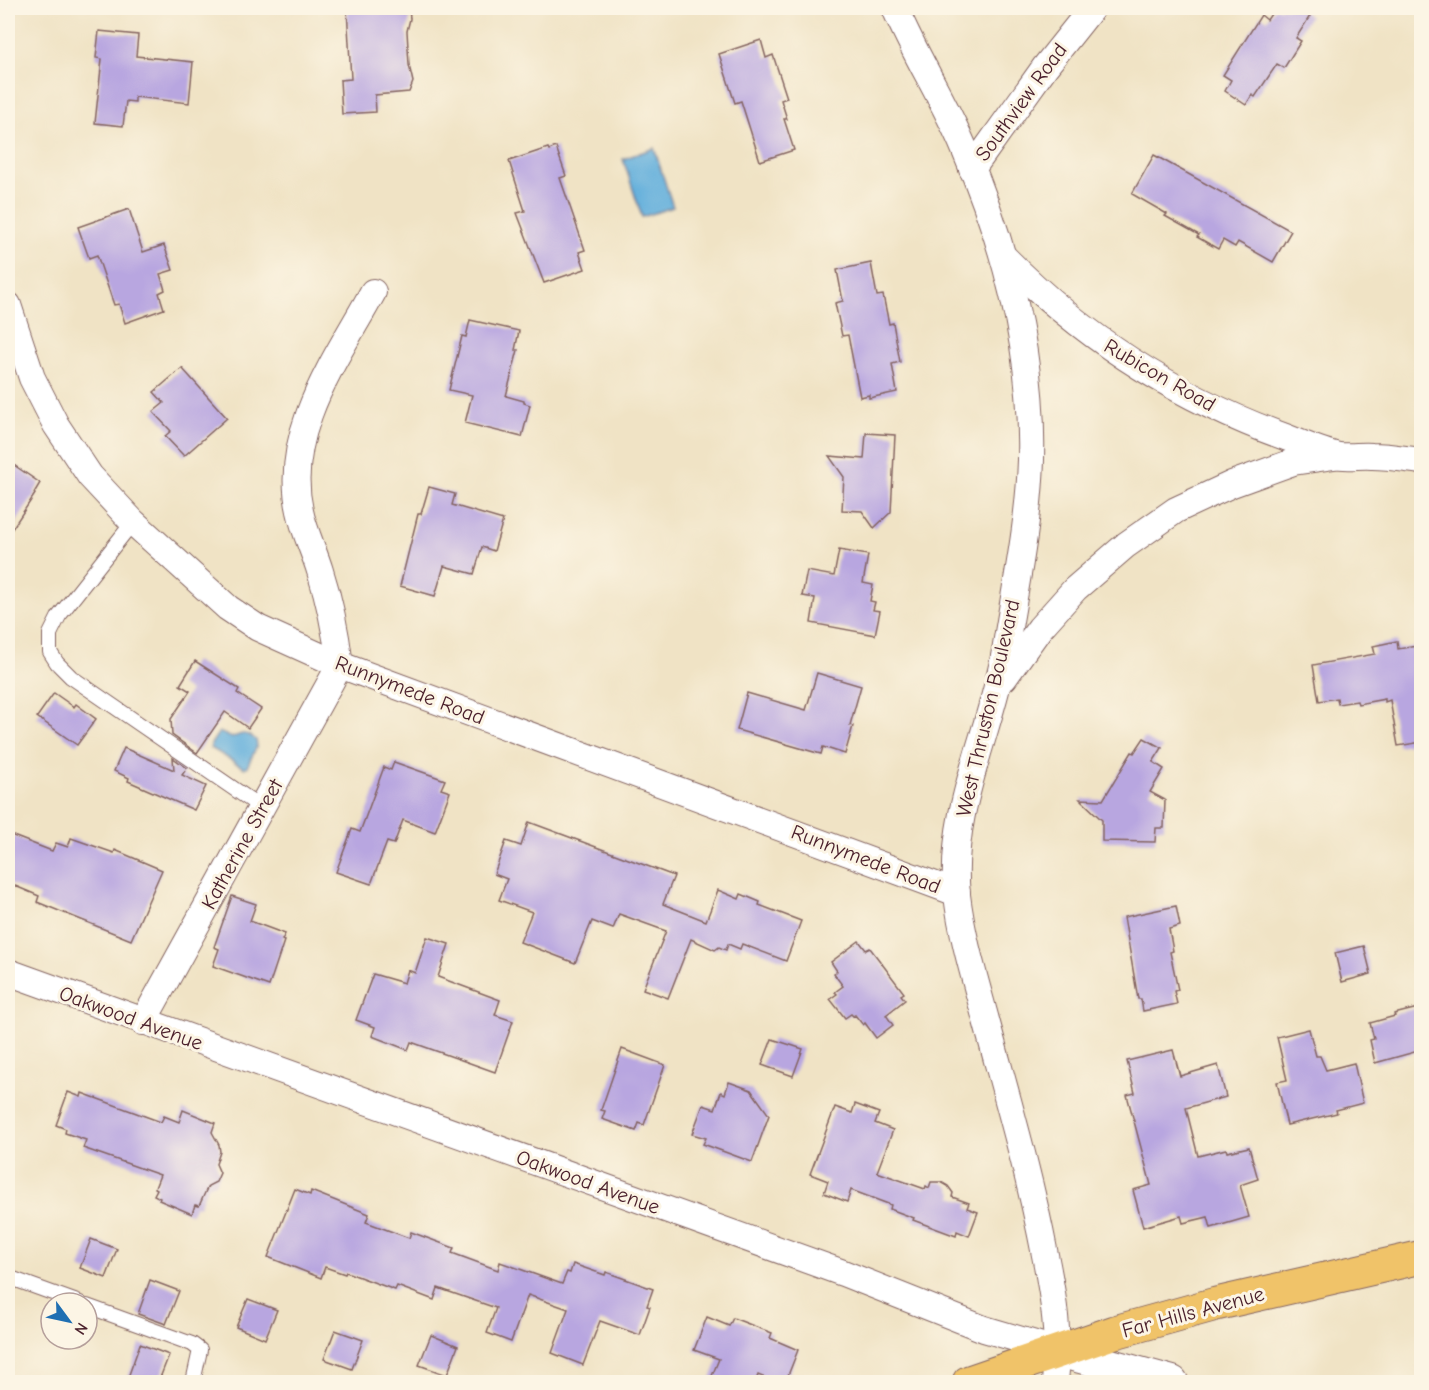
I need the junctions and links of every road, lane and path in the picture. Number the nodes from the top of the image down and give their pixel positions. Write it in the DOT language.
graph roads {
  1 [pos="895,8"];
  2 [pos="1092,8"];
  3 [pos="972,169"];
  4 [pos="1005,258"];
  5 [pos="373,292"];
  6 [pos="10,321"];
  7 [pos="1337,456"];
  8 [pos="1422,461"];
  9 [pos="133,522"];
  10 [pos="340,665"];
  11 [pos="996,692"];
  12 [pos="262,808"];
  13 [pos="957,893"];
  14 [pos="8,972"];
  15 [pos="143,1022"];
  16 [pos="1422,1257"];
  17 [pos="8,1277"];
  18 [pos="47,1291"];
  19 [pos="99,1310"];
  20 [pos="1059,1351"];
  21 [pos="193,1383"];
  22 [pos="969,1383"];
  23 [pos="1055,1383"];
  24 [pos="1172,1383"];
  1 -- 3 [label="street, West Thruston Boulevard"];
  2 -- 3 [label="street, Southview Road"];
  3 -- 4 [label="street, West Thruston Boulevard"];
  4 -- 7 [label="street, Rubicon Road"];
  4 -- 11 [label="street, West Thruston Boulevard"];
  5 -- 10 [label="street"];
  6 -- 9 [label="street, Runnymede Road"];
  7 -- 8 [label="street, Rubicon Road"];
  7 -- 11 [label="street, Rubicon Road"];
  9 -- 10 [label="street, Runnymede Road"];
  9 -- 12 [label="lane"];
  10 -- 12 [label="street, Katherine Street"];
  10 -- 13 [label="street, Runnymede Road"];
  11 -- 13 [label="street, West Thruston Boulevard"];
  12 -- 15 [label="street, Katherine Street"];
  13 -- 20 [label="street, West Thruston Boulevard"];
  14 -- 15 [label="street, Oakwood Avenue"];
  15 -- 20 [label="street, Oakwood Avenue"];
  16 -- 20 [label="main road, Far Hills Avenue"];
  17 -- 18 [label="lane"];
  19 -- 21 [label="lane"];
  20 -- 22 [label="main road, Far Hills Avenue"];
  20 -- 23 [label="street, West Thruston Boulevard"];
  20 -- 24 [label="street, Oakwood Avenue"];
}
